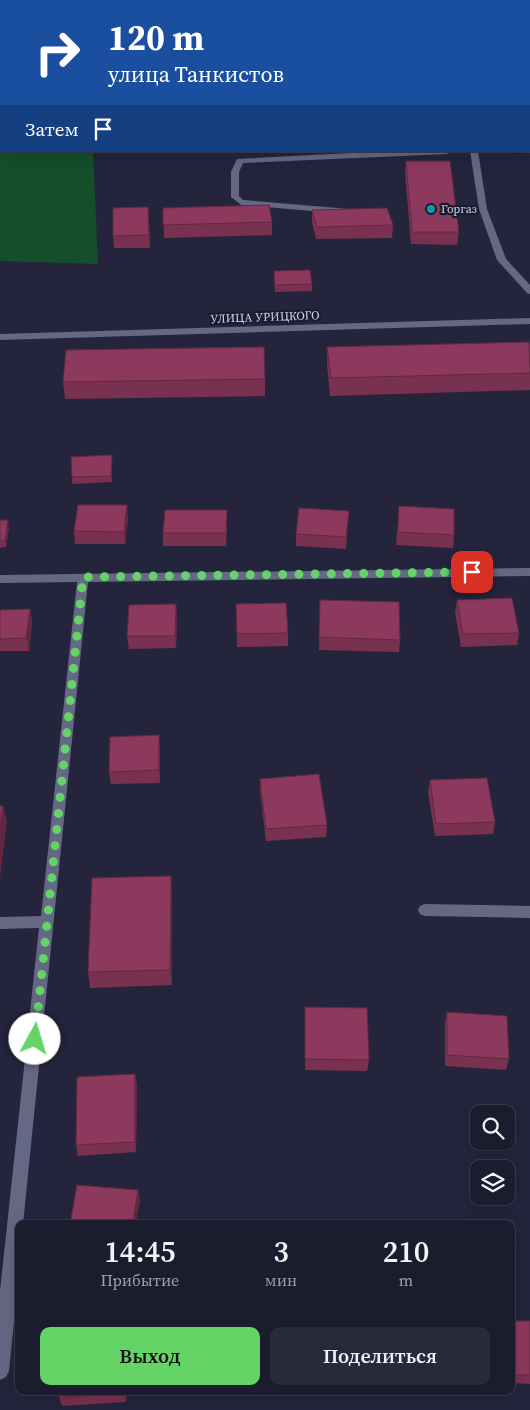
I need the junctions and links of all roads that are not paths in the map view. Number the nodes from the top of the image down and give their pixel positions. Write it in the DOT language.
graph roads {
  1 [pos="426,152"];
  2 [pos="474,152"];
  3 [pos="347,211"];
  4 [pos="530,291"];
  5 [pos="530,321"];
  6 [pos="0,337"];
  7 [pos="530,572"];
  8 [pos="83,577"];
  9 [pos="0,578"];
  10 [pos="425,910"];
  11 [pos="530,912"];
  12 [pos="47,922"];
  13 [pos="0,923"];
  14 [pos="16,1220"];
  15 [pos="15,1227"];
  16 [pos="0,1370"];
  1 -- 3 [label="street"];
  2 -- 4 [label="street"];
  5 -- 6 [label="street, УЛИЦА УРИЦКОГО"];
  7 -- 8 [label="street"];
  8 -- 9 [label="street"];
  8 -- 12 [label="street"];
  10 -- 11 [label="street"];
  12 -- 13 [label="street"];
  12 -- 14 [label="street"];
  15 -- 16 [label="street"];
}
